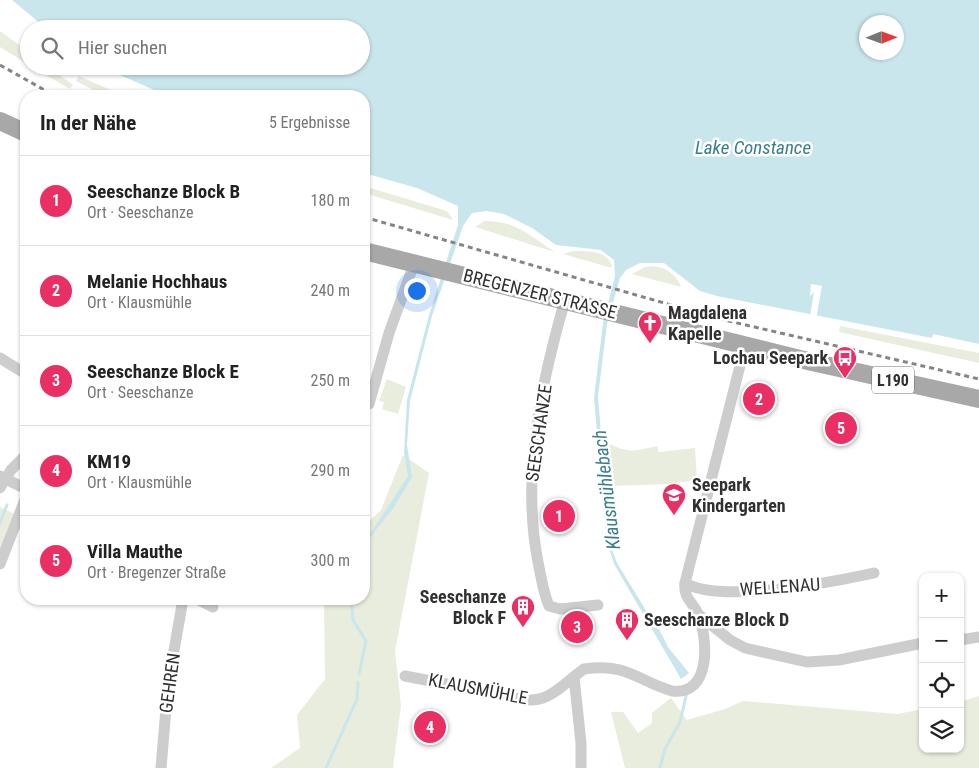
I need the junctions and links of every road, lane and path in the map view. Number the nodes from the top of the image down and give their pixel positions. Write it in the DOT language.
graph roads {
  1 [pos="0,121"];
  2 [pos="20,130"];
  3 [pos="370,253"];
  4 [pos="414,264"];
  5 [pos="566,300"];
  6 [pos="744,346"];
  7 [pos="0,358"];
  8 [pos="20,370"];
  9 [pos="979,399"];
  10 [pos="370,400"];
  11 [pos="20,462"];
  12 [pos="2,481"];
  13 [pos="20,487"];
  14 [pos="20,513"];
  15 [pos="0,564"];
  16 [pos="874,572"];
  17 [pos="685,583"];
  18 [pos="182,605"];
  19 [pos="209,605"];
  20 [pos="598,605"];
  21 [pos="213,607"];
  22 [pos="698,614"];
  23 [pos="979,637"];
  24 [pos="964,639"];
  25 [pos="919,644"];
  26 [pos="405,676"];
  27 [pos="574,677"];
  28 [pos="161,768"];
  29 [pos="581,768"];
  1 -- 2 [label="main road"];
  3 -- 4 [label="main road, BREGENZER STRASSE / L190"];
  4 -- 5 [label="main road, BREGENZER STRASSE / L190"];
  4 -- 10 [label="street"];
  5 -- 6 [label="main road, BREGENZER STRASSE / L190"];
  5 -- 20 [label="street, SEESCHANZE"];
  6 -- 9 [label="main road, BREGENZER STRASSE / L190"];
  6 -- 17 [label="street"];
  7 -- 8 [label="street"];
  11 -- 12 [label="street"];
  12 -- 13 [label="street"];
  14 -- 15 [label="street"];
  16 -- 17 [label="street, WELLENAU"];
  17 -- 22 [label="street, KLAUSMÜHLE"];
  18 -- 28 [label="street, GEHREN"];
  19 -- 21 [label="street"];
  22 -- 25 [label="street"];
  22 -- 27 [label="street, KLAUSMÜHLE"];
  23 -- 24 [label="street"];
  26 -- 27 [label="street, KLAUSMÜHLE"];
  27 -- 29 [label="street"];
}
